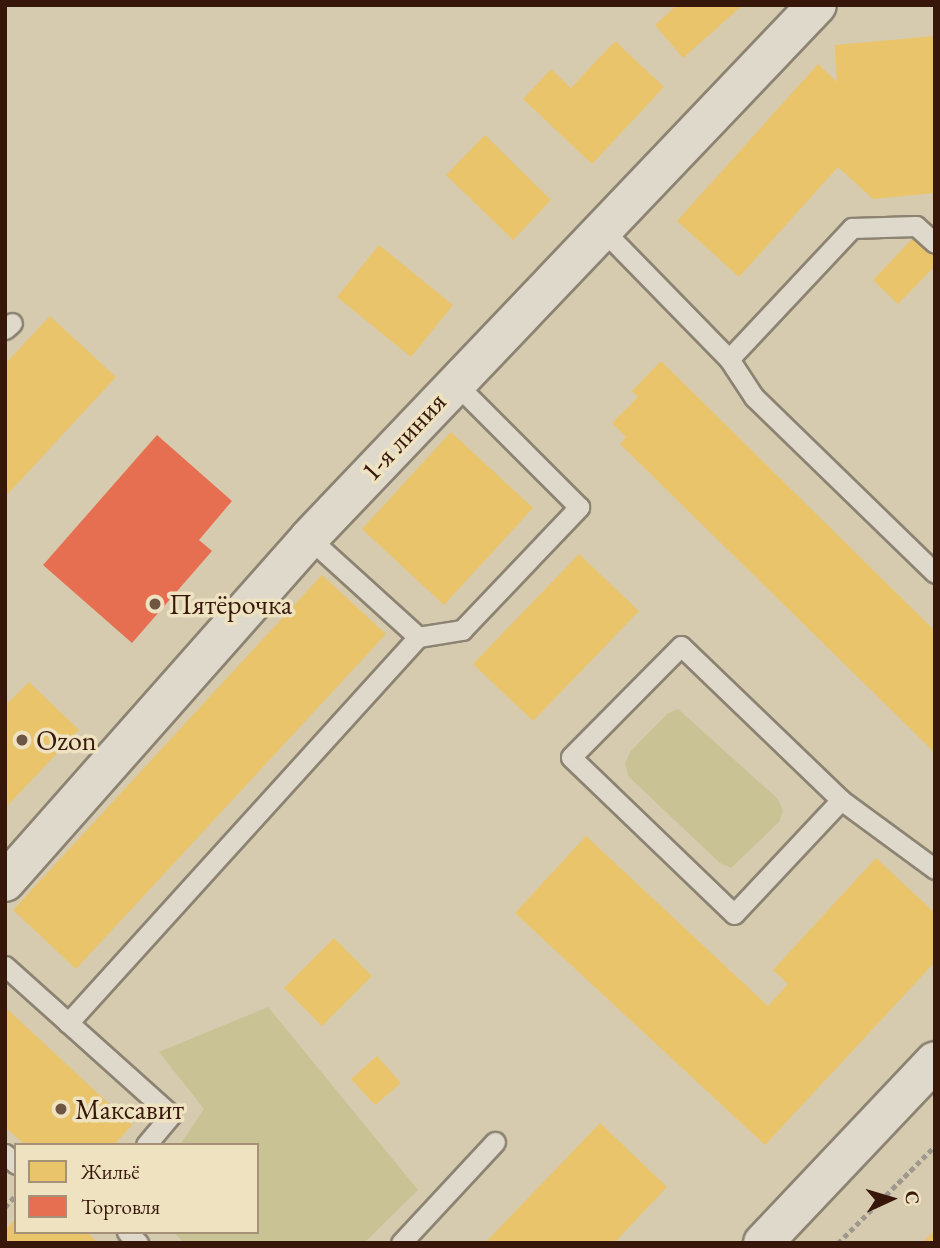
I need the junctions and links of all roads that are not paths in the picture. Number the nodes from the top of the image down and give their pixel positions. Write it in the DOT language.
graph roads {
  1 [pos="817,5"];
  2 [pos="601,228"];
  3 [pos="935,243"];
  4 [pos="729,359"];
  5 [pos="454,382"];
  6 [pos="309,538"];
  7 [pos="935,573"];
  8 [pos="418,637"];
  9 [pos="841,800"];
  10 [pos="935,869"];
  11 [pos="5,882"];
  12 [pos="5,966"];
  13 [pos="68,1023"];
  14 [pos="935,1061"];
  15 [pos="495,1142"];
  16 [pos="148,1143"];
  17 [pos="401,1243"];
  18 [pos="763,1243"];
  1 -- 2 [label="street, 1-я линия"];
  2 -- 4 [label="lane"];
  2 -- 5 [label="street, 1-я линия"];
  3 -- 4 [label="lane"];
  4 -- 7 [label="lane"];
  5 -- 6 [label="street, 1-я линия"];
  5 -- 8 [label="lane"];
  6 -- 8 [label="lane"];
  6 -- 11 [label="street, 1-я линия"];
  8 -- 13 [label="lane"];
  9 -- 9 [label="lane"];
  9 -- 10 [label="lane"];
  12 -- 13 [label="lane"];
  13 -- 16 [label="lane"];
  14 -- 18 [label="street"];
  15 -- 17 [label="lane"];
}
